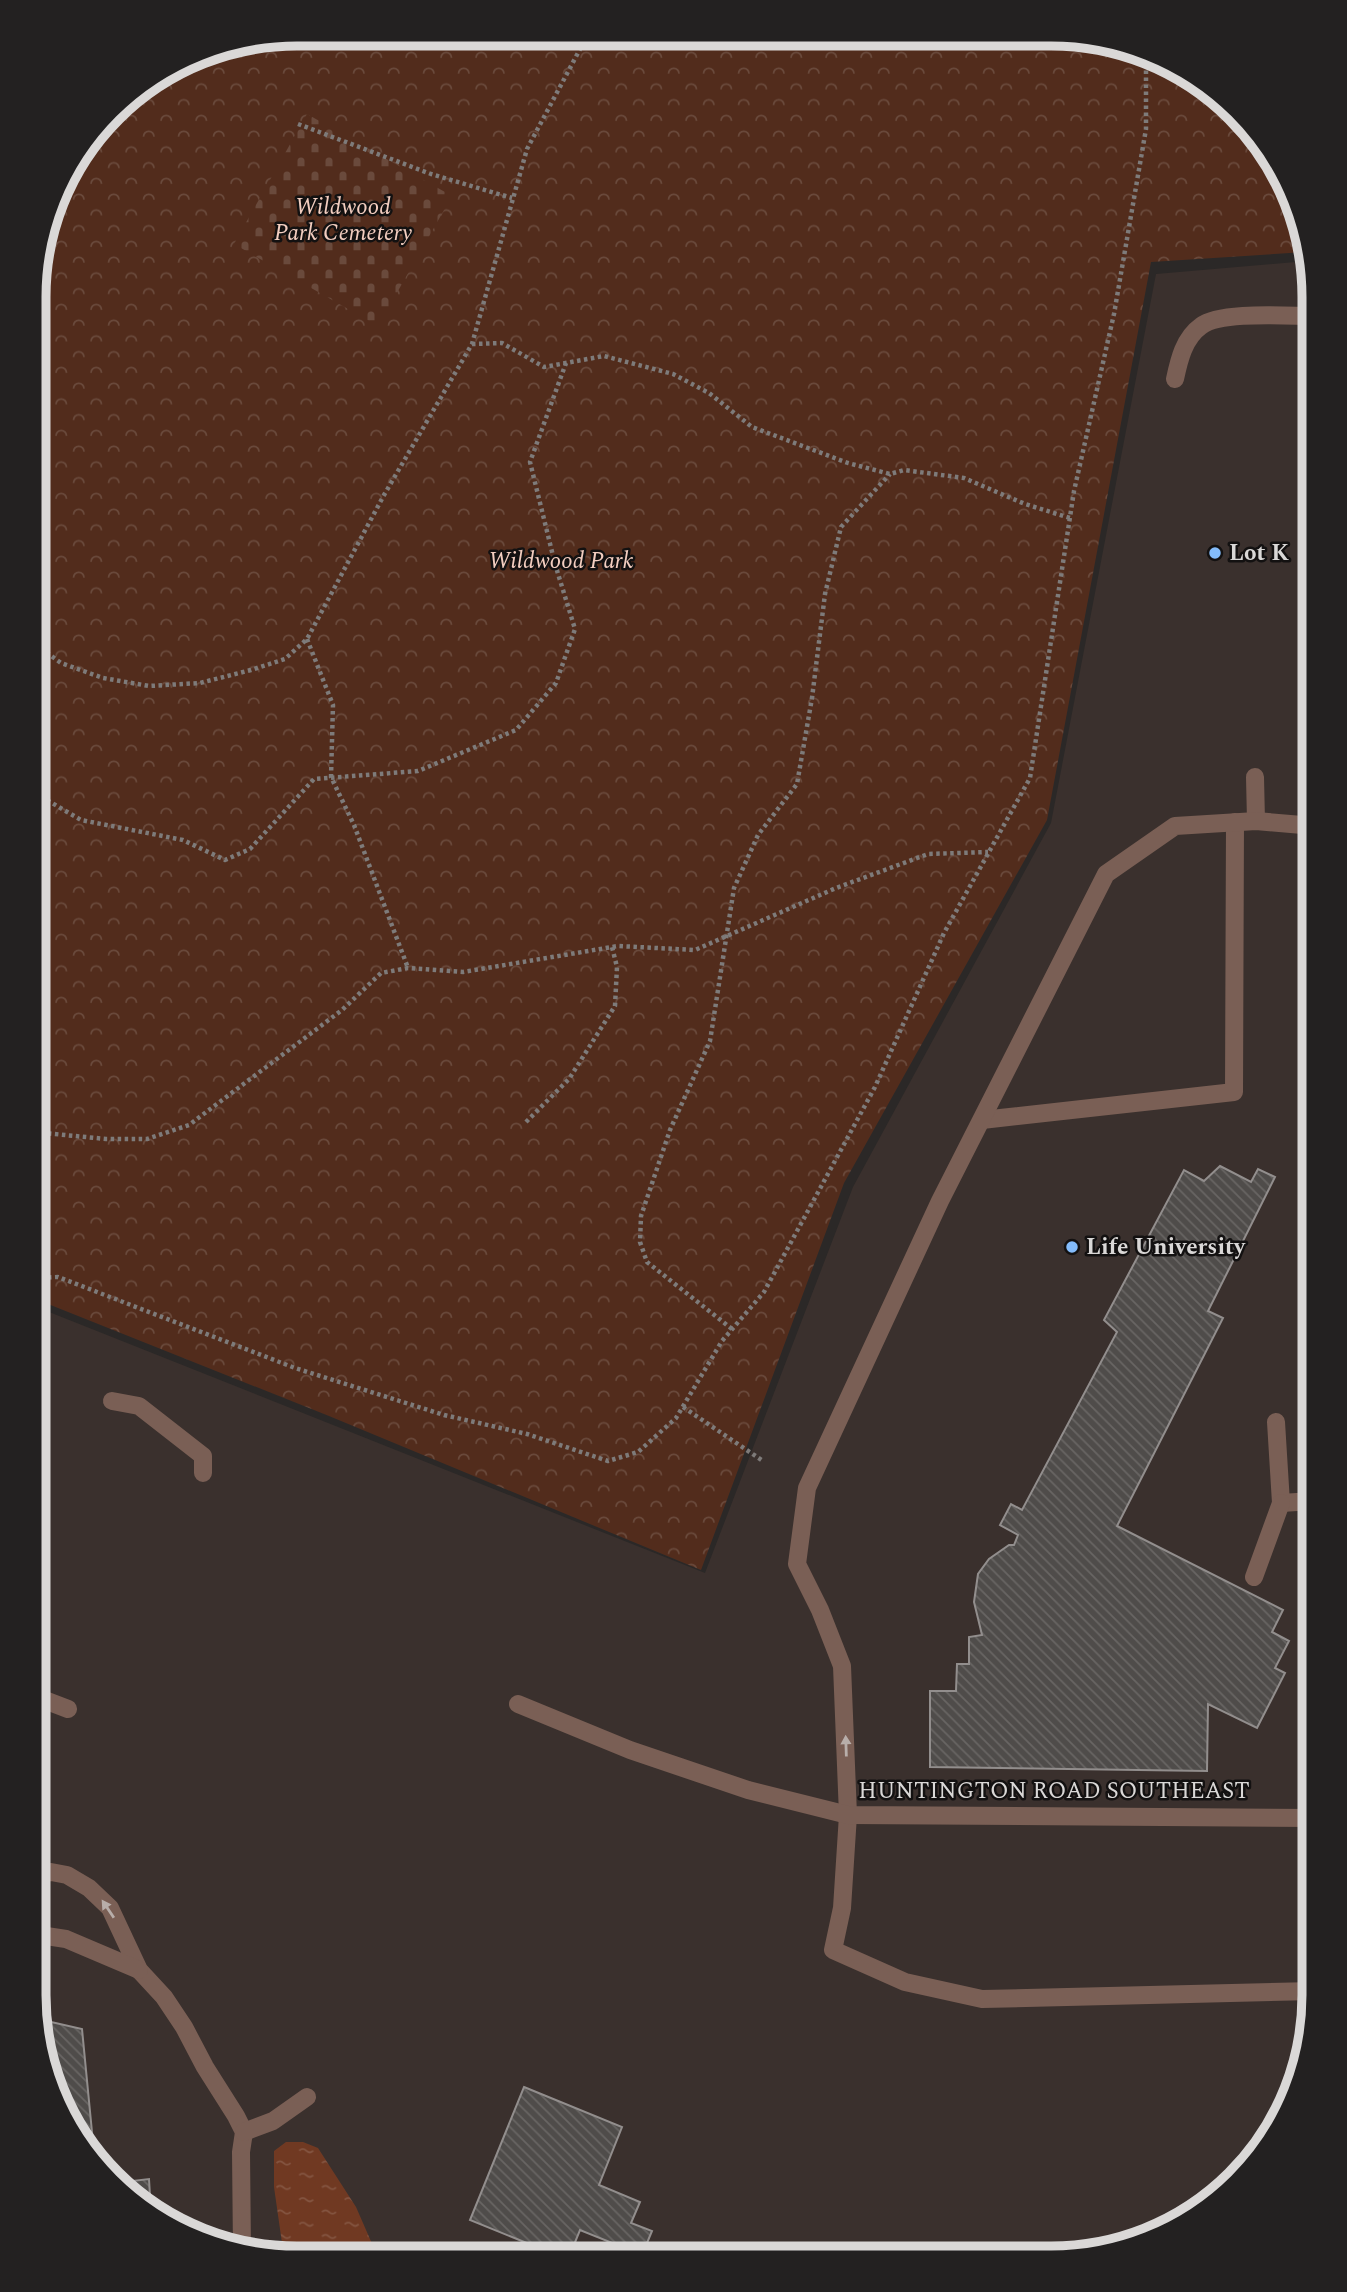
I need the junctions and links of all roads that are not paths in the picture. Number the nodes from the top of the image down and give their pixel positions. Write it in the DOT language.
graph roads {
  1 [pos="1302,316"];
  2 [pos="1175,379"];
  3 [pos="1255,777"];
  4 [pos="1256,821"];
  5 [pos="1235,822"];
  6 [pos="1302,825"];
  7 [pos="982,1120"];
  8 [pos="112,1401"];
  9 [pos="1276,1422"];
  10 [pos="202,1473"];
  11 [pos="1302,1502"];
  12 [pos="1281,1503"];
  13 [pos="1254,1577"];
  14 [pos="46,1701"];
  15 [pos="518,1704"];
  16 [pos="68,1709"];
  17 [pos="848,1815"];
  18 [pos="1302,1818"];
  19 [pos="46,1873"];
  20 [pos="46,1936"];
  21 [pos="139,1970"];
  22 [pos="1302,1991"];
  23 [pos="307,2098"];
  24 [pos="244,2132"];
  25 [pos="242,2240"];
  1 -- 2 [label="street"];
  3 -- 4 [label="street"];
  4 -- 5 [label="street"];
  4 -- 6 [label="street"];
  5 -- 7 [label="street"];
  5 -- 7 [label="street"];
  17 -- 7 [label="street, one-way"];
  8 -- 10 [label="street"];
  9 -- 12 [label="street"];
  11 -- 12 [label="street"];
  12 -- 13 [label="street"];
  14 -- 16 [label="street"];
  15 -- 17 [label="street, HUNTINGTON ROAD SOUTHEAST"];
  17 -- 18 [label="street, HUNTINGTON ROAD SOUTHEAST"];
  17 -- 22 [label="street"];
  21 -- 19 [label="street, one-way"];
  20 -- 21 [label="street"];
  21 -- 24 [label="street"];
  23 -- 24 [label="street"];
  24 -- 25 [label="street"];
}
